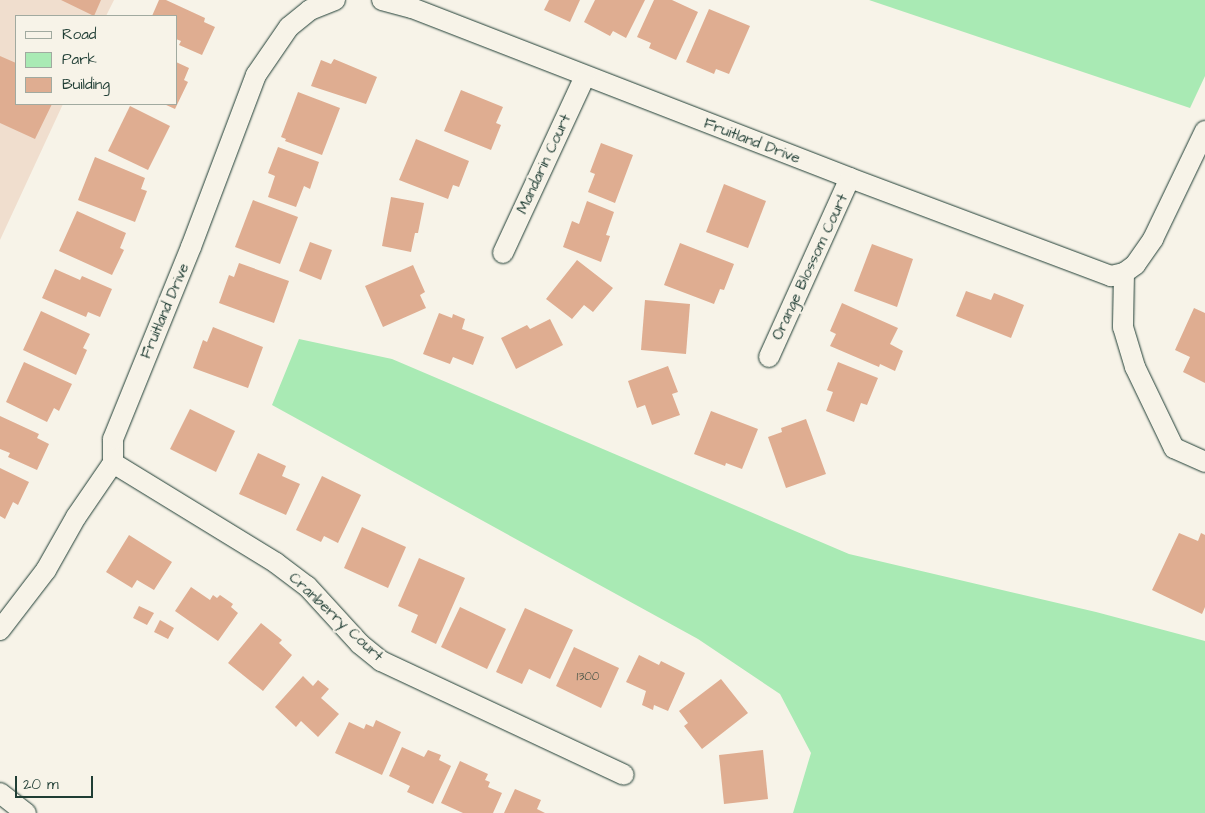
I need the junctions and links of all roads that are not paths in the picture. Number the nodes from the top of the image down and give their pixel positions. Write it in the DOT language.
graph roads {
  1 [pos="335,0"];
  2 [pos="382,0"];
  3 [pos="585,76"];
  4 [pos="1205,131"];
  5 [pos="850,178"];
  6 [pos="503,253"];
  7 [pos="1124,273"];
  8 [pos="769,357"];
  9 [pos="1205,462"];
  10 [pos="113,463"];
  11 [pos="0,630"];
  12 [pos="624,775"];
  13 [pos="0,793"];
  14 [pos="26,813"];
  1 -- 10 [label="street, Fruitland Drive"];
  2 -- 3 [label="street, Fruitland Drive"];
  3 -- 5 [label="street, Fruitland Drive"];
  3 -- 6 [label="street, Mandarin Court"];
  4 -- 7 [label="street"];
  5 -- 7 [label="street, Fruitland Drive"];
  5 -- 8 [label="street, Orange Blossom Court"];
  7 -- 9 [label="street"];
  10 -- 11 [label="street"];
  10 -- 12 [label="street, Cranberry Court"];
  13 -- 14 [label="street"];
}
